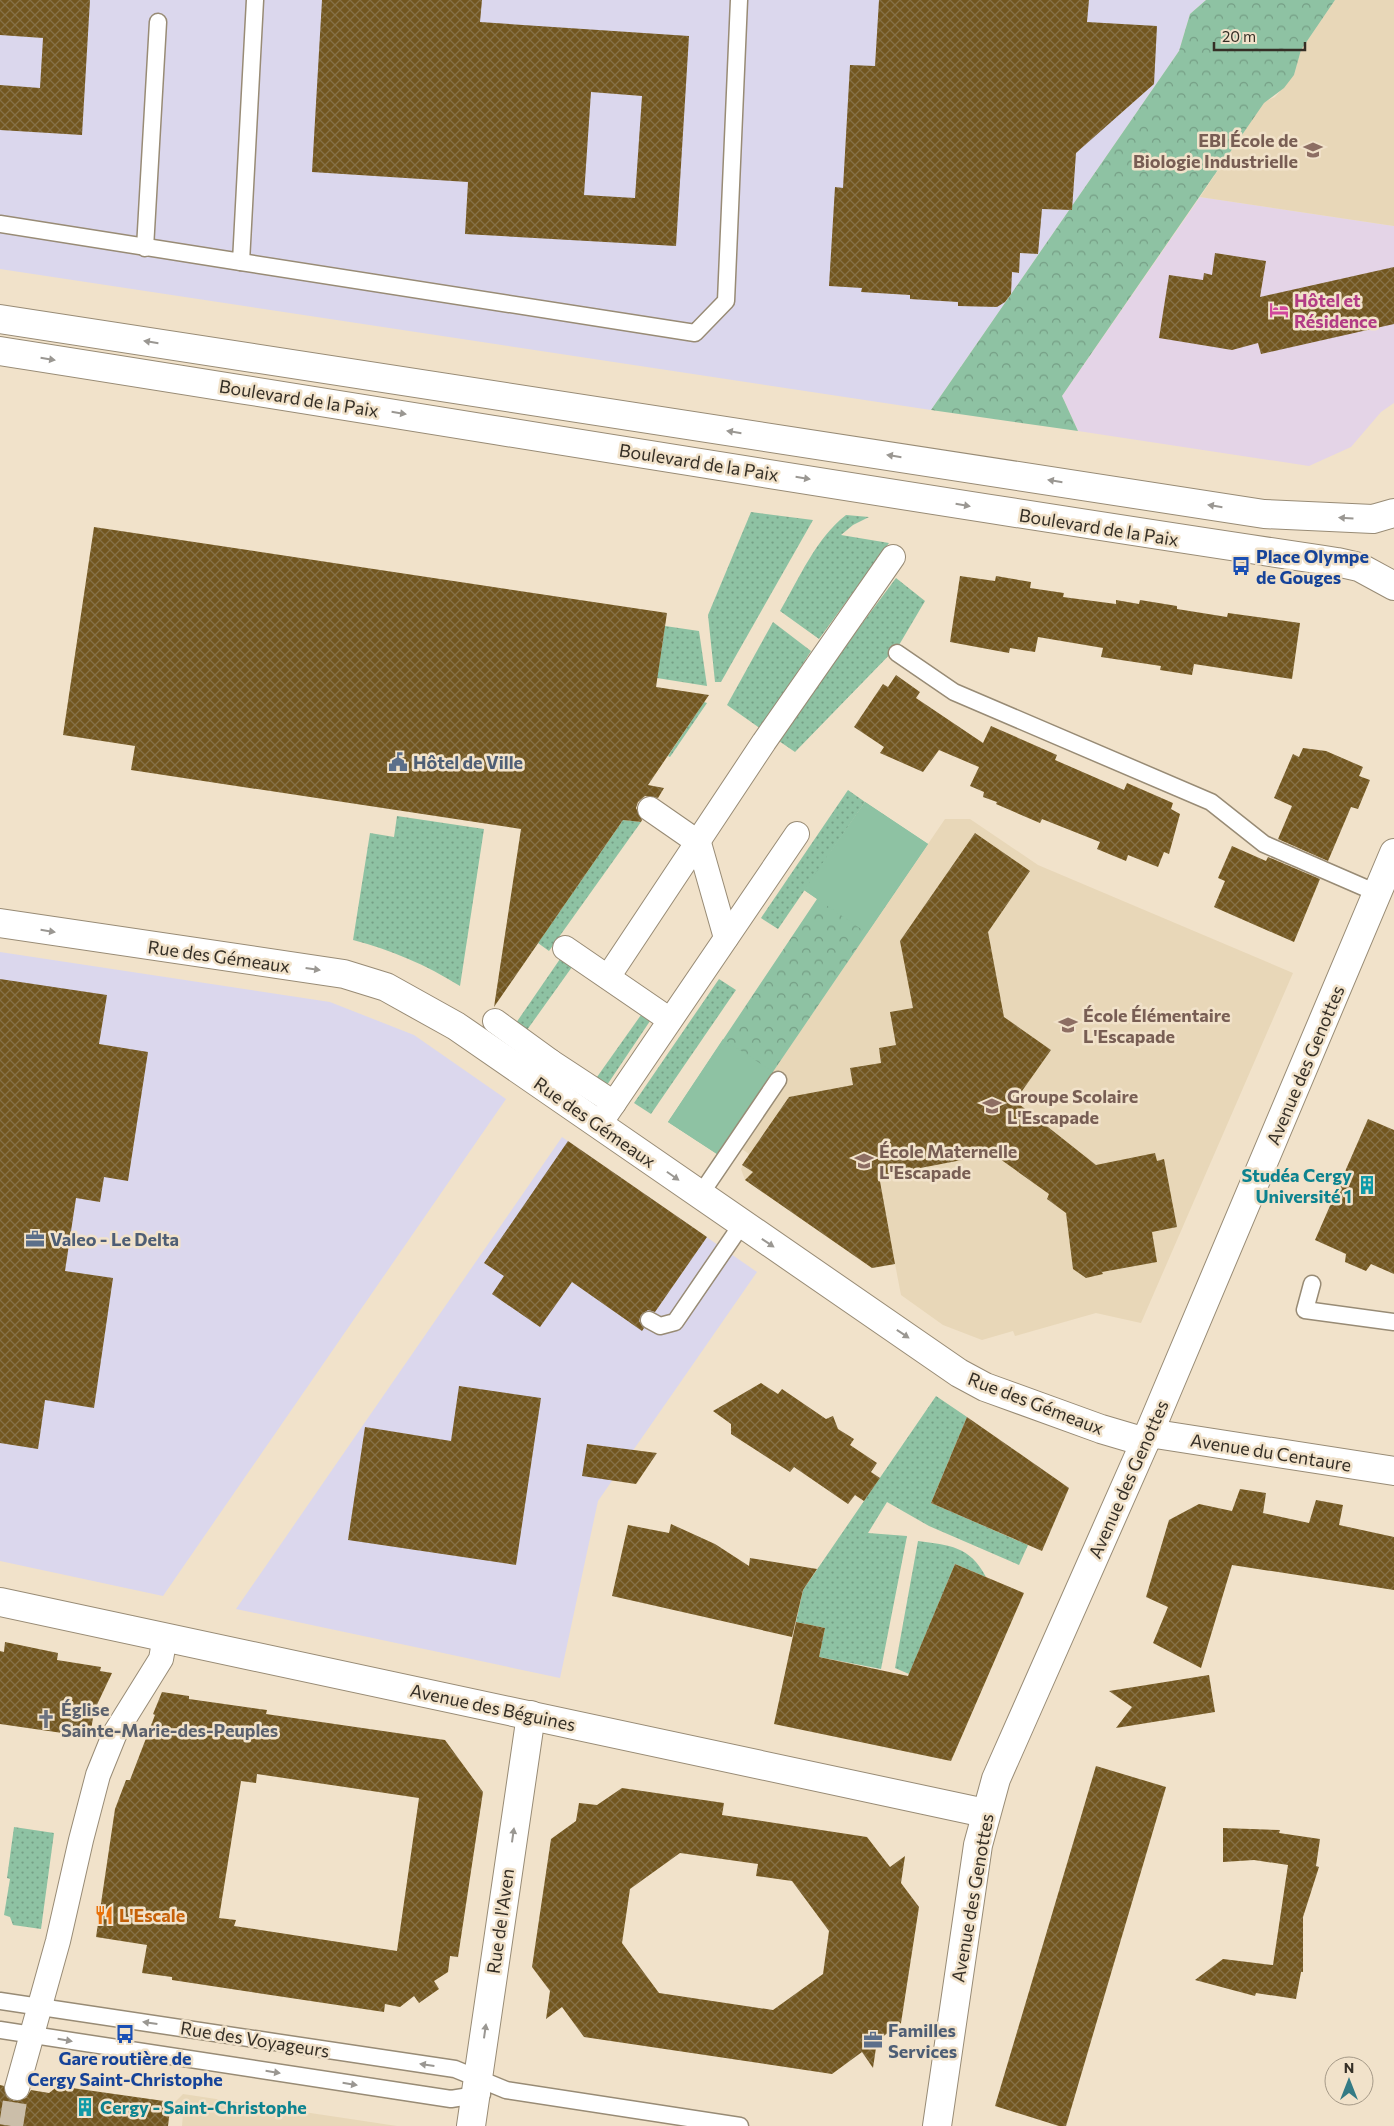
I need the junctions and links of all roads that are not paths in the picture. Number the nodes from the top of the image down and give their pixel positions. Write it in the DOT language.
graph roads {
  1 [pos="255,0"];
  2 [pos="739,0"];
  3 [pos="158,22"];
  4 [pos="0,224"];
  5 [pos="145,248"];
  6 [pos="241,262"];
  7 [pos="0,319"];
  8 [pos="0,351"];
  9 [pos="1394,513"];
  10 [pos="892,557"];
  11 [pos="1394,586"];
  12 [pos="897,653"];
  13 [pos="650,809"];
  14 [pos="797,834"];
  15 [pos="698,843"];
  16 [pos="1394,853"];
  17 [pos="1377,893"];
  18 [pos="0,923"];
  19 [pos="726,938"];
  20 [pos="565,948"];
  21 [pos="608,977"];
  22 [pos="670,1020"];
  23 [pos="495,1021"];
  24 [pos="543,1071"];
  25 [pos="778,1080"];
  26 [pos="606,1114"];
  27 [pos="700,1195"];
  28 [pos="742,1224"];
  29 [pos="1312,1284"];
  30 [pos="649,1320"];
  31 [pos="1394,1322"];
  32 [pos="1147,1437"];
  33 [pos="1394,1471"];
  34 [pos="0,1602"];
  35 [pos="163,1646"];
  36 [pos="531,1715"];
  37 [pos="985,1813"];
  38 [pos="0,2001"];
  39 [pos="40,2007"];
  40 [pos="0,2030"];
  41 [pos="32,2034"];
  42 [pos="477,2087"];
  43 [pos="17,2088"];
  44 [pos="471,2126"];
  45 [pos="740,2126"];
  46 [pos="937,2126"];
  1 -- 6 [label="lane"];
  2 -- 6 [label="lane"];
  3 -- 5 [label="lane"];
  4 -- 5 [label="lane"];
  5 -- 6 [label="lane"];
  9 -- 7 [label="street, Boulevard de la Paix, one-way"];
  8 -- 11 [label="street, Boulevard de la Paix, one-way"];
  10 -- 15 [label="street"];
  12 -- 17 [label="lane"];
  13 -- 15 [label="street"];
  14 -- 19 [label="street"];
  15 -- 19 [label="street"];
  15 -- 21 [label="street"];
  16 -- 17 [label="street, Avenue des Genottes"];
  17 -- 32 [label="street, Avenue des Genottes"];
  18 -- 24 [label="street, Rue des Gémeaux, one-way"];
  19 -- 22 [label="street"];
  20 -- 21 [label="street"];
  21 -- 22 [label="street"];
  22 -- 26 [label="street"];
  23 -- 24 [label="street"];
  24 -- 26 [label="street, Rue des Gémeaux"];
  25 -- 27 [label="lane"];
  26 -- 27 [label="street, Rue des Gémeaux, one-way"];
  27 -- 28 [label="street, Rue des Gémeaux"];
  28 -- 30 [label="lane"];
  28 -- 32 [label="street, Rue des Gémeaux, one-way"];
  29 -- 31 [label="lane"];
  32 -- 33 [label="street, Avenue du Centaure"];
  32 -- 37 [label="street, Avenue des Genottes"];
  34 -- 35 [label="street, Avenue des Béguines"];
  35 -- 36 [label="street, Avenue des Béguines"];
  35 -- 39 [label="street"];
  36 -- 37 [label="street, Avenue des Béguines"];
  42 -- 36 [label="street, Rue de l'Aven, one-way"];
  37 -- 46 [label="street, Avenue des Genottes"];
  38 -- 39 [label="lane, Rue des Voyageurs"];
  39 -- 41 [label="street"];
  42 -- 39 [label="lane, Rue des Voyageurs, one-way"];
  40 -- 41 [label="lane, Rue des Voyageurs"];
  41 -- 42 [label="lane, Rue des Voyageurs, one-way"];
  41 -- 43 [label="street"];
  42 -- 44 [label="street, Rue de l'Aven"];
  42 -- 45 [label="lane, Rue des Voyageurs"];
}
